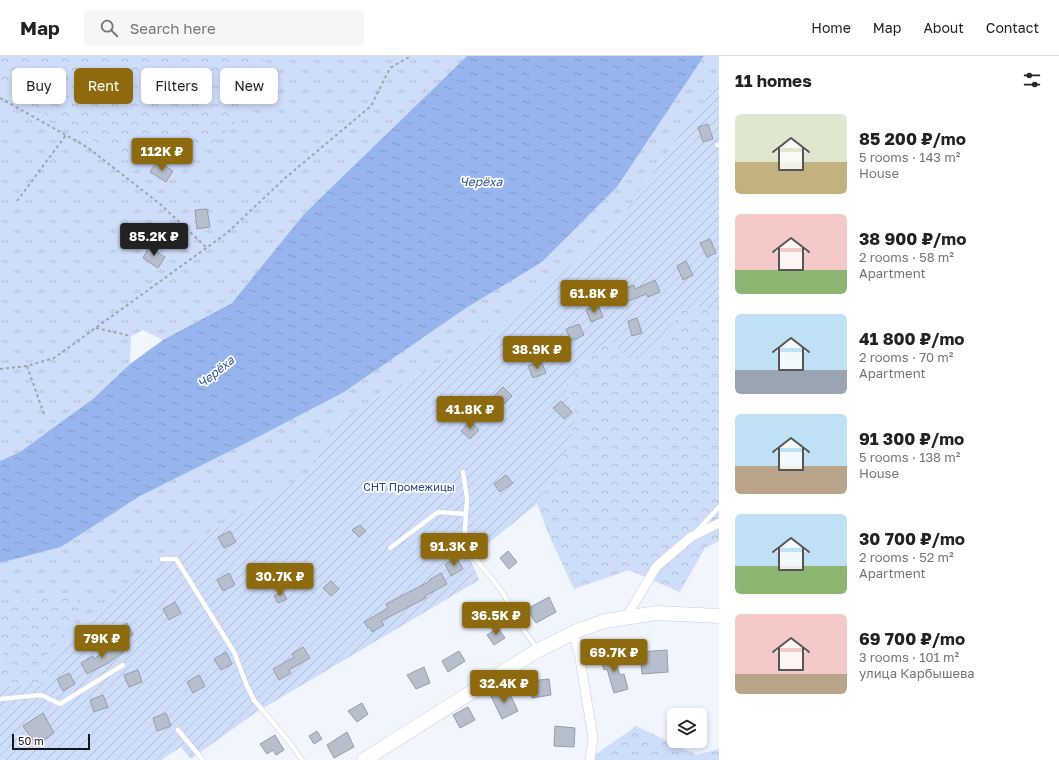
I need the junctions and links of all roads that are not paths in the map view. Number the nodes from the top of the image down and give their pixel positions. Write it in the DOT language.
graph roads {
  1 [pos="463,472"];
  2 [pos="719,507"];
  3 [pos="466,514"];
  4 [pos="719,523"];
  5 [pos="691,537"];
  6 [pos="390,548"];
  7 [pos="162,560"];
  8 [pos="719,616"];
  9 [pos="626,618"];
  10 [pos="573,632"];
  11 [pos="538,650"];
  12 [pos="123,665"];
  13 [pos="0,699"];
  14 [pos="178,730"];
  15 [pos="203,760"];
  16 [pos="302,760"];
  17 [pos="364,760"];
  18 [pos="590,760"];
  1 -- 3 [label="lane"];
  2 -- 5 [label="lane"];
  3 -- 6 [label="lane"];
  3 -- 11 [label="lane"];
  4 -- 5 [label="street"];
  5 -- 9 [label="street"];
  7 -- 16 [label="lane"];
  8 -- 9 [label="main road"];
  9 -- 10 [label="main road"];
  10 -- 11 [label="main road"];
  10 -- 18 [label="street"];
  11 -- 17 [label="main road"];
  12 -- 13 [label="lane"];
  14 -- 15 [label="lane"];
}
